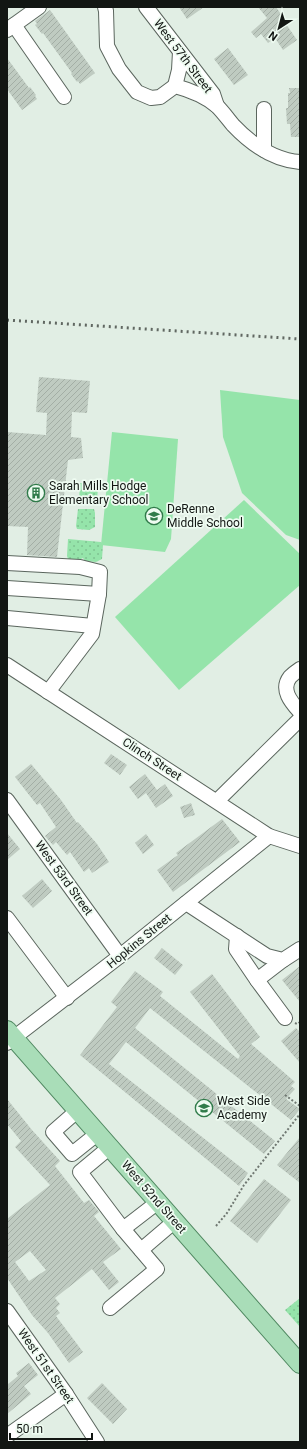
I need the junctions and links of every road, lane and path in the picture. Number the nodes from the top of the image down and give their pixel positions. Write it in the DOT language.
graph roads {
  1 [pos="39,7"];
  2 [pos="105,7"];
  3 [pos="146,7"];
  4 [pos="11,28"];
  5 [pos="180,52"];
  6 [pos="175,86"];
  7 [pos="64,97"];
  8 [pos="218,107"];
  9 [pos="264,109"];
  10 [pos="264,150"];
  11 [pos="300,162"];
  12 [pos="7,563"];
  13 [pos="7,588"];
  14 [pos="99,594"];
  15 [pos="7,618"];
  16 [pos="93,626"];
  17 [pos="7,665"];
  18 [pos="300,669"];
  19 [pos="48,692"];
  20 [pos="300,712"];
  21 [pos="300,719"];
  22 [pos="7,800"];
  23 [pos="217,801"];
  24 [pos="269,836"];
  25 [pos="300,846"];
  26 [pos="186,903"];
  27 [pos="7,918"];
  28 [pos="237,936"];
  29 [pos="300,949"];
  30 [pos="120,956"];
  31 [pos="283,960"];
  32 [pos="257,980"];
  33 [pos="66,998"];
  34 [pos="285,1018"];
  35 [pos="9,1038"];
  36 [pos="285,1095"];
  37 [pos="300,1106"];
  38 [pos="77,1111"];
  39 [pos="300,1114"];
  40 [pos="98,1134"];
  41 [pos="110,1147"];
  42 [pos="158,1202"];
  43 [pos="175,1221"];
  44 [pos="216,1226"];
  45 [pos="123,1229"];
  46 [pos="141,1250"];
  47 [pos="110,1308"];
  48 [pos="8,1315"];
  49 [pos="300,1364"];
  50 [pos="66,1394"];
  51 [pos="7,1436"];
  52 [pos="97,1442"];
  1 -- 4 [label="street"];
  2 -- 6 [label="street, West 57th Street"];
  3 -- 5 [label="street, West 57th Street"];
  4 -- 7 [label="street"];
  5 -- 6 [label="street"];
  5 -- 8 [label="street, West 57th Street"];
  6 -- 8 [label="street, West 57th Street"];
  8 -- 10 [label="street, West 57th Street"];
  9 -- 10 [label="street"];
  10 -- 11 [label="street, West 57th Street"];
  12 -- 14 [label="street"];
  13 -- 14 [label="street"];
  14 -- 16 [label="street"];
  15 -- 16 [label="street"];
  16 -- 19 [label="street"];
  17 -- 19 [label="street, Clinch Street"];
  18 -- 20 [label="street"];
  19 -- 23 [label="street, Clinch Street"];
  21 -- 23 [label="street"];
  22 -- 30 [label="street, West 53rd Street"];
  23 -- 24 [label="street, Clinch Street"];
  24 -- 25 [label="street, Clinch Street"];
  24 -- 26 [label="street, Hopkins Street"];
  26 -- 28 [label="street"];
  26 -- 30 [label="street, Hopkins Street"];
  27 -- 33 [label="street"];
  28 -- 31 [label="street"];
  28 -- 32 [label="street"];
  29 -- 31 [label="street"];
  30 -- 33 [label="street, Hopkins Street"];
  31 -- 32 [label="street"];
  32 -- 34 [label="street"];
  33 -- 35 [label="street, Hopkins Street"];
  35 -- 38 [label="main road, West 52nd Street"];
  36 -- 37 [label="path"];
  38 -- 40 [label="main road, West 52nd Street"];
  38 -- 40 [label="street"];
  39 -- 44 [label="path"];
  40 -- 41 [label="main road, West 52nd Street"];
  41 -- 42 [label="main road, West 52nd Street"];
  41 -- 45 [label="street"];
  42 -- 43 [label="main road, West 52nd Street"];
  42 -- 45 [label="street"];
  43 -- 46 [label="street"];
  43 -- 49 [label="main road, West 52nd Street"];
  45 -- 46 [label="street"];
  46 -- 47 [label="street"];
  48 -- 50 [label="street, West 51st Street"];
  50 -- 51 [label="street"];
  50 -- 52 [label="street, West 51st Street"];
}
